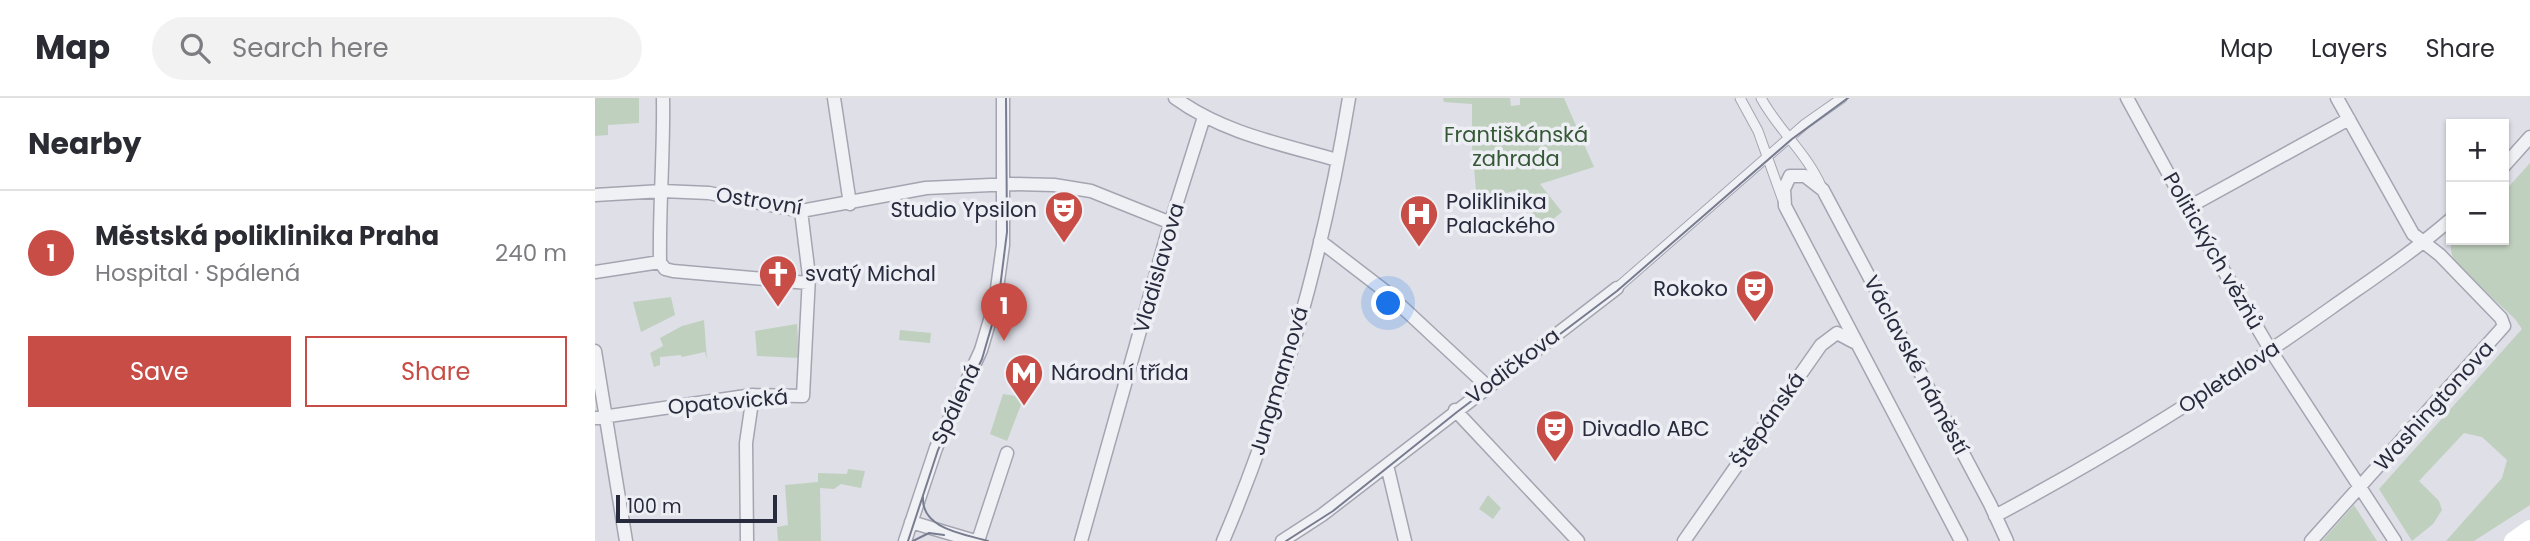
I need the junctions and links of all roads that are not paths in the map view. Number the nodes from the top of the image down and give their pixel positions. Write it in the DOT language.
graph roads {
  1 [pos="663,98"];
  2 [pos="834,98"];
  3 [pos="1003,98"];
  4 [pos="1175,98"];
  5 [pos="1349,98"];
  6 [pos="1739,98"];
  7 [pos="1761,98"];
  8 [pos="1842,98"];
  9 [pos="2127,98"];
  10 [pos="2337,98"];
  11 [pos="1204,117"];
  12 [pos="2349,119"];
  13 [pos="1790,137"];
  14 [pos="2530,137"];
  15 [pos="1767,157"];
  16 [pos="1338,160"];
  17 [pos="2509,160"];
  18 [pos="1004,184"];
  19 [pos="1823,190"];
  20 [pos="662,191"];
  21 [pos="595,195"];
  22 [pos="850,204"];
  23 [pos="1785,206"];
  24 [pos="2186,208"];
  25 [pos="801,211"];
  26 [pos="1171,223"];
  27 [pos="2446,223"];
  28 [pos="1319,240"];
  29 [pos="2424,242"];
  30 [pos="660,262"];
  31 [pos="595,272"];
  32 [pos="808,283"];
  33 [pos="1617,288"];
  34 [pos="595,351"];
  35 [pos="2271,351"];
  36 [pos="1863,355"];
  37 [pos="1487,386"];
  38 [pos="753,395"];
  39 [pos="1455,410"];
  40 [pos="601,417"];
  41 [pos="1007,453"];
  42 [pos="1387,465"];
  43 [pos="2361,487"];
  44 [pos="1995,516"];
  45 [pos="911,522"];
  46 [pos="2530,529"];
  47 [pos="626,541"];
  48 [pos="747,541"];
  49 [pos="905,541"];
  50 [pos="977,541"];
  51 [pos="1081,541"];
  52 [pos="1223,541"];
  53 [pos="1282,541"];
  54 [pos="1405,541"];
  55 [pos="1578,541"];
  56 [pos="1684,541"];
  57 [pos="1962,541"];
  58 [pos="2007,541"];
  59 [pos="2311,541"];
  60 [pos="2395,541"];
  61 [pos="2513,541"];
  1 -- 20 [label="street"];
  2 -- 22 [label="street"];
  3 -- 18 [label="street, Spálená"];
  4 -- 11 [label="street"];
  5 -- 16 [label="street, Jungmannová"];
  6 -- 15 [label="street, Václavské náměstí"];
  7 -- 13 [label="street, Václavské náměstí"];
  8 -- 13 [label="street"];
  9 -- 24 [label="street, Politických vězňů"];
  10 -- 12 [label="street"];
  11 -- 16 [label="street"];
  11 -- 26 [label="street, Vladislavova"];
  12 -- 24 [label="street"];
  12 -- 29 [label="street"];
  13 -- 15 [label="street"];
  13 -- 19 [label="street, Václavské náměstí"];
  14 -- 17 [label="street"];
  15 -- 23 [label="street, Václavské náměstí"];
  15 -- 33 [label="street, Vodičkova"];
  16 -- 28 [label="street, Jungmannová"];
  18 -- 22 [label="street, Ostrovní"];
  18 -- 26 [label="street, Ostrovní"];
  18 -- 45 [label="street, Spálená"];
  19 -- 23 [label="street"];
  19 -- 44 [label="street, Václavské náměstí"];
  20 -- 21 [label="street, Ostrovní"];
  20 -- 25 [label="street, Ostrovní"];
  20 -- 30 [label="street"];
  22 -- 25 [label="street, Ostrovní"];
  23 -- 36 [label="street, Václavské náměstí"];
  24 -- 35 [label="street, Politických vězňů"];
  25 -- 32 [label="street, Opatovická"];
  26 -- 51 [label="street, Vladislavova"];
  27 -- 29 [label="street, Opletalova"];
  28 -- 37 [label="street"];
  28 -- 52 [label="street, Jungmannová"];
  29 -- 35 [label="street, Opletalova"];
  29 -- 43 [label="street, Washingtonova"];
  30 -- 31 [label="street"];
  30 -- 32 [label="street"];
  32 -- 38 [label="street, Opatovická"];
  33 -- 37 [label="street, Vodičkova"];
  34 -- 40 [label="street"];
  35 -- 43 [label="street, Politických vězňů"];
  35 -- 44 [label="street, Opletalova"];
  36 -- 56 [label="street, Štěpánská"];
  36 -- 57 [label="street, Václavské náměstí"];
  37 -- 39 [label="street, Vodičkova"];
  38 -- 40 [label="street, Opatovická"];
  38 -- 48 [label="street"];
  39 -- 42 [label="street, Vodičkova"];
  39 -- 55 [label="street"];
  40 -- 47 [label="street"];
  41 -- 50 [label="street"];
  42 -- 53 [label="street, Vodičkova"];
  42 -- 54 [label="street"];
  43 -- 59 [label="street, Washingtonova"];
  43 -- 60 [label="street, Politických vězňů"];
  44 -- 58 [label="street, Václavské náměstí"];
  45 -- 49 [label="street, Spálená"];
  45 -- 50 [label="street"];
  46 -- 61 [label="main road"];
}
